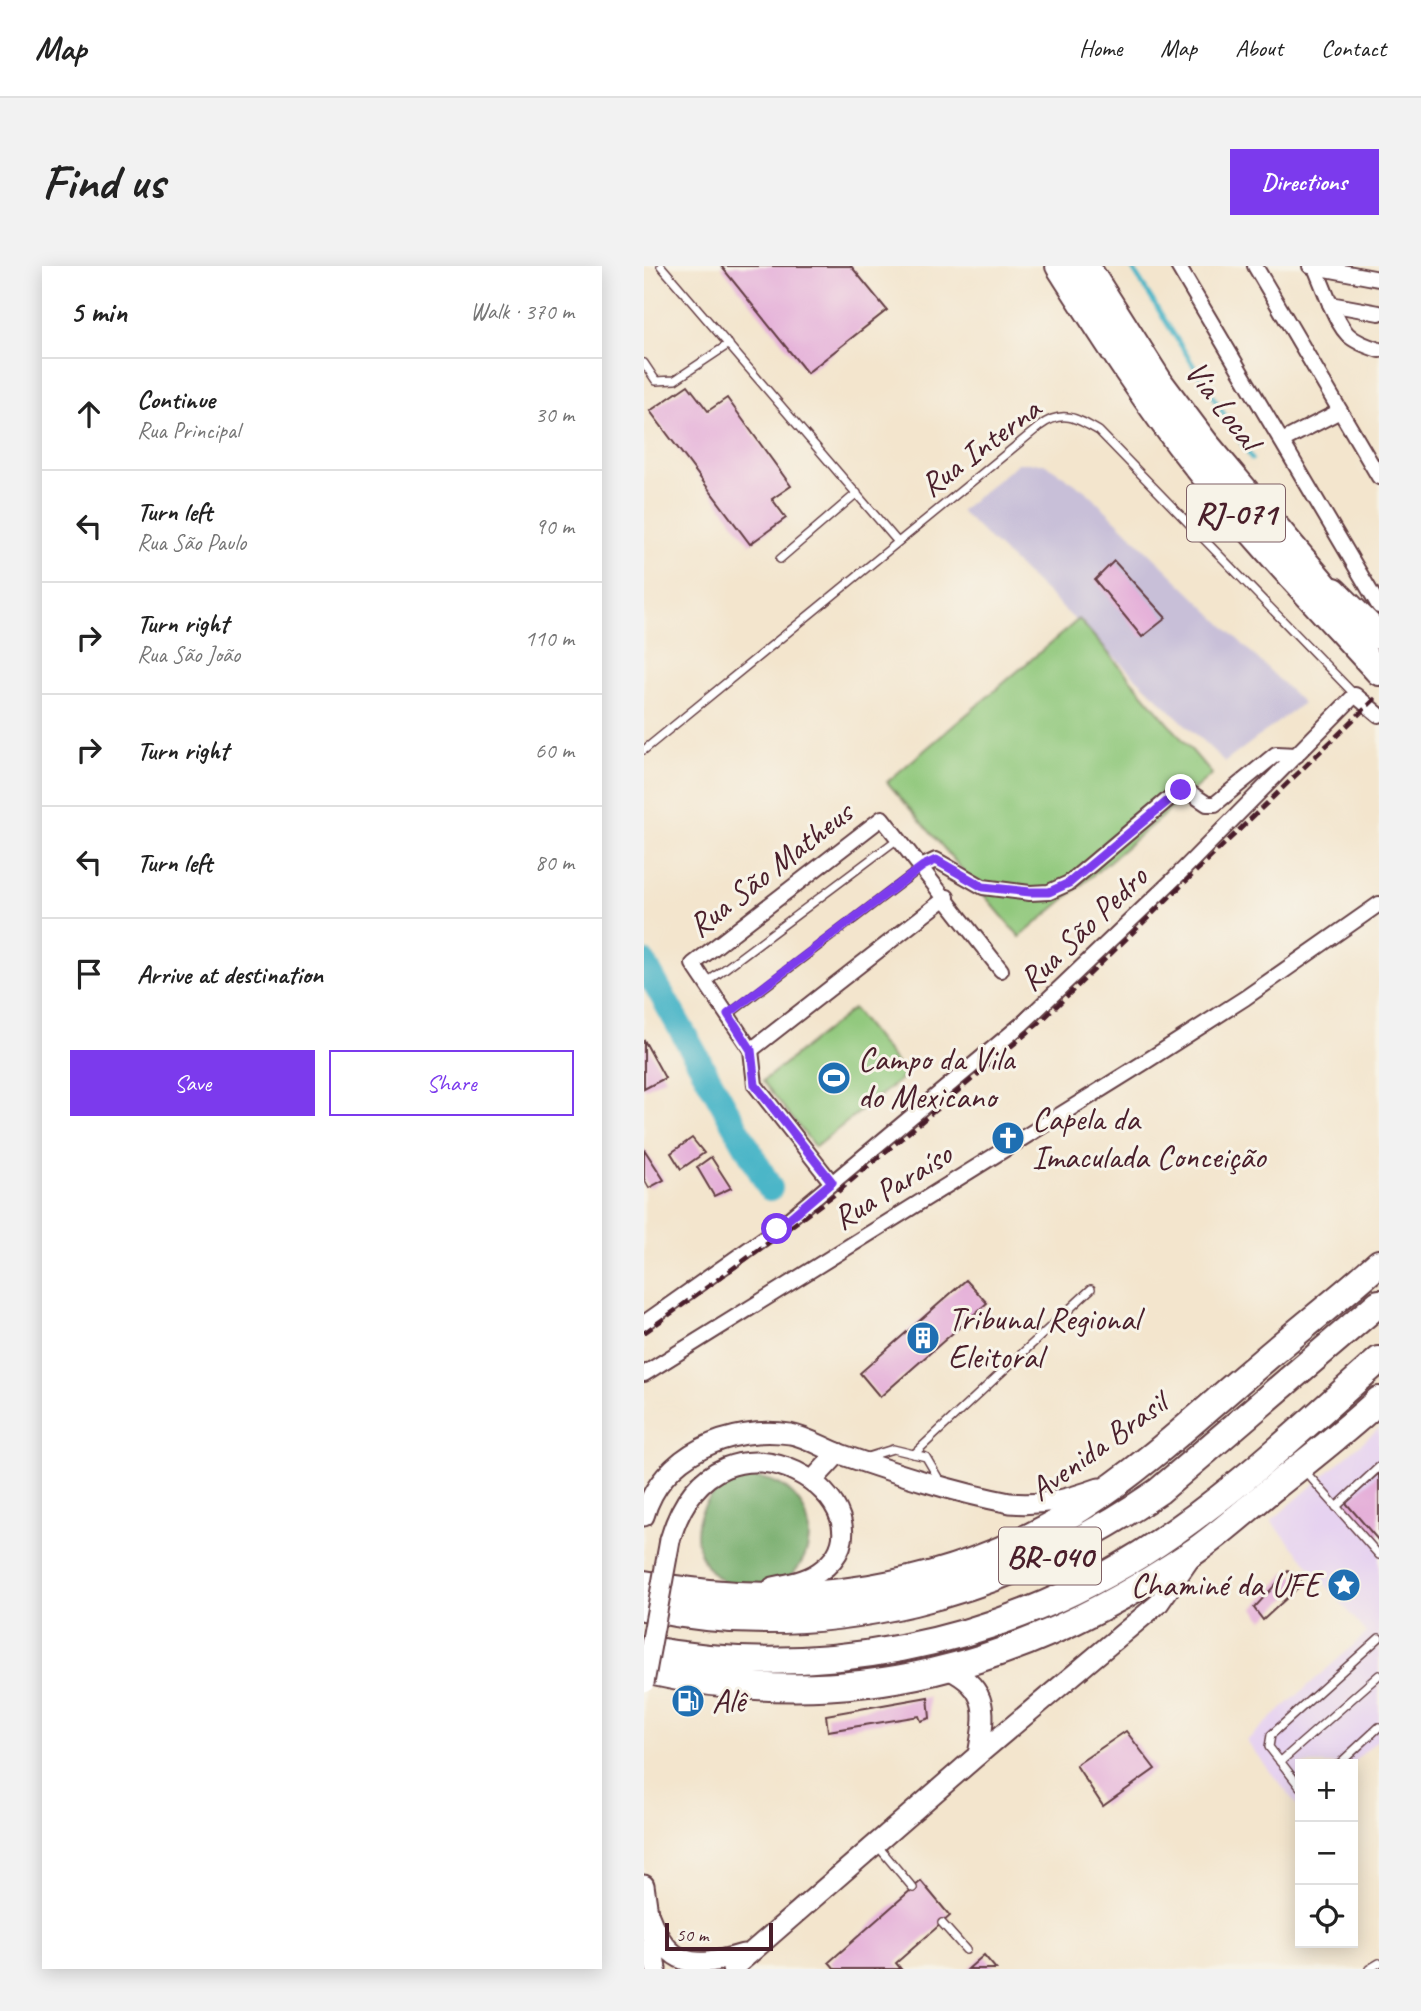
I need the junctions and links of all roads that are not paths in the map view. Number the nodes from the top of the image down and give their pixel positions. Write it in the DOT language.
graph roads {
  1 [pos="661,266"];
  2 [pos="1059,266"];
  3 [pos="1086,266"];
  4 [pos="1096,266"];
  5 [pos="1178,266"];
  6 [pos="1255,266"];
  7 [pos="1310,266"];
  8 [pos="1315,267"];
  9 [pos="1379,279"];
  10 [pos="1330,304"];
  11 [pos="1379,313"];
  12 [pos="729,344"];
  13 [pos="1379,350"];
  14 [pos="644,363"];
  15 [pos="1340,411"];
  16 [pos="1282,441"];
  17 [pos="1379,477"];
  18 [pos="857,493"];
  19 [pos="897,541"];
  20 [pos="1290,547"];
  21 [pos="780,559"];
  22 [pos="1379,606"];
  23 [pos="1379,625"];
  24 [pos="1379,636"];
  25 [pos="1379,649"];
  26 [pos="1379,672"];
  27 [pos="1355,695"];
  28 [pos="1379,715"];
  29 [pos="644,750"];
  30 [pos="1297,755"];
  31 [pos="899,838"];
  32 [pos="923,866"];
  33 [pos="947,897"];
  34 [pos="1379,904"];
  35 [pos="1001,970"];
  36 [pos="706,983"];
  37 [pos="728,1014"];
  38 [pos="751,1050"];
  39 [pos="832,1182"];
  40 [pos="1376,1268"];
  41 [pos="1091,1289"];
  42 [pos="1379,1303"];
  43 [pos="644,1323"];
  44 [pos="1379,1360"];
  45 [pos="644,1374"];
  46 [pos="1379,1400"];
  47 [pos="838,1453"];
  48 [pos="914,1454"];
  49 [pos="860,1460"];
  50 [pos="1300,1466"];
  51 [pos="1379,1467"];
  52 [pos="813,1480"];
  53 [pos="1120,1480"];
  54 [pos="942,1485"];
  55 [pos="1336,1507"];
  56 [pos="644,1516"];
  57 [pos="1379,1555"];
  58 [pos="1187,1556"];
  59 [pos="644,1584"];
  60 [pos="734,1597"];
  61 [pos="644,1608"];
  62 [pos="1379,1638"];
  63 [pos="644,1650"];
  64 [pos="706,1659"];
  65 [pos="644,1670"];
  66 [pos="950,1670"];
  67 [pos="1379,1675"];
  68 [pos="644,1683"];
  69 [pos="1379,1727"];
  70 [pos="978,1755"];
  71 [pos="1344,1759"];
  72 [pos="1280,1762"];
  73 [pos="1295,1781"];
  74 [pos="876,1843"];
  75 [pos="644,1885"];
  76 [pos="914,1888"];
  77 [pos="649,1916"];
  78 [pos="942,1923"];
  79 [pos="754,1950"];
  80 [pos="966,1950"];
  81 [pos="1379,1964"];
  82 [pos="656,1969"];
  83 [pos="732,1969"];
  84 [pos="1369,1969"];
  1 -- 12 [label="lane"];
  2 -- 26 [label="highway, RJ-071"];
  3 -- 20 [label="highway, RJ-071"];
  4 -- 23 [label="street, Via Local"];
  5 -- 16 [label="street"];
  6 -- 15 [label="street"];
  7 -- 8 [label="street"];
  8 -- 9 [label="street"];
  8 -- 10 [label="street"];
  10 -- 11 [label="street"];
  10 -- 13 [label="street"];
  12 -- 14 [label="lane"];
  12 -- 18 [label="lane"];
  15 -- 16 [label="street"];
  15 -- 17 [label="street"];
  16 -- 22 [label="street"];
  18 -- 19 [label="lane"];
  18 -- 21 [label="lane"];
  19 -- 27 [label="lane, Rua Interna"];
  19 -- 29 [label="lane, Rua Interna"];
  20 -- 24 [label="highway"];
  20 -- 25 [label="highway, RJ-071"];
  27 -- 28 [label="street"];
  27 -- 30 [label="street, Rua São Pedro"];
  30 -- 32 [label="street"];
  30 -- 39 [label="street, Rua São Pedro"];
  31 -- 32 [label="street"];
  31 -- 36 [label="lane"];
  31 -- 36 [label="street, Rua São Matheus"];
  32 -- 33 [label="street"];
  32 -- 37 [label="lane"];
  33 -- 35 [label="street"];
  33 -- 38 [label="street"];
  34 -- 45 [label="street, Rua Paraíso"];
  36 -- 37 [label="street"];
  37 -- 38 [label="street"];
  38 -- 39 [label="street"];
  39 -- 43 [label="street, Rua São Pedro"];
  40 -- 53 [label="highway, Avenida Brasil"];
  41 -- 48 [label="lane"];
  42 -- 61 [label="highway, Avenida Brasil / BR-040"];
  44 -- 64 [label="highway, BR-040"];
  46 -- 50 [label="highway"];
  47 -- 49 [label="main road"];
  47 -- 52 [label="main road"];
  47 -- 56 [label="main road"];
  48 -- 49 [label="lane"];
  48 -- 54 [label="lane"];
  49 -- 54 [label="main road"];
  50 -- 55 [label="lane"];
  50 -- 58 [label="highway"];
  51 -- 55 [label="lane"];
  52 -- 60 [label="main road"];
  52 -- 68 [label="main road, bridge"];
  53 -- 54 [label="main road"];
  53 -- 60 [label="highway, Avenida Brasil"];
  55 -- 57 [label="lane"];
  58 -- 64 [label="highway"];
  58 -- 66 [label="highway"];
  58 -- 70 [label="main road"];
  59 -- 60 [label="highway, Avenida Brasil"];
  62 -- 72 [label="lane"];
  63 -- 64 [label="highway, BR-040"];
  65 -- 66 [label="highway"];
  66 -- 70 [label="main road"];
  67 -- 72 [label="lane"];
  69 -- 71 [label="lane"];
  70 -- 74 [label="main road"];
  72 -- 73 [label="lane"];
  74 -- 76 [label="lane"];
  74 -- 79 [label="main road"];
  75 -- 77 [label="main road"];
  77 -- 79 [label="main road"];
  77 -- 82 [label="main road"];
  78 -- 80 [label="lane"];
  79 -- 83 [label="main road"];
  81 -- 84 [label="lane"];
}
